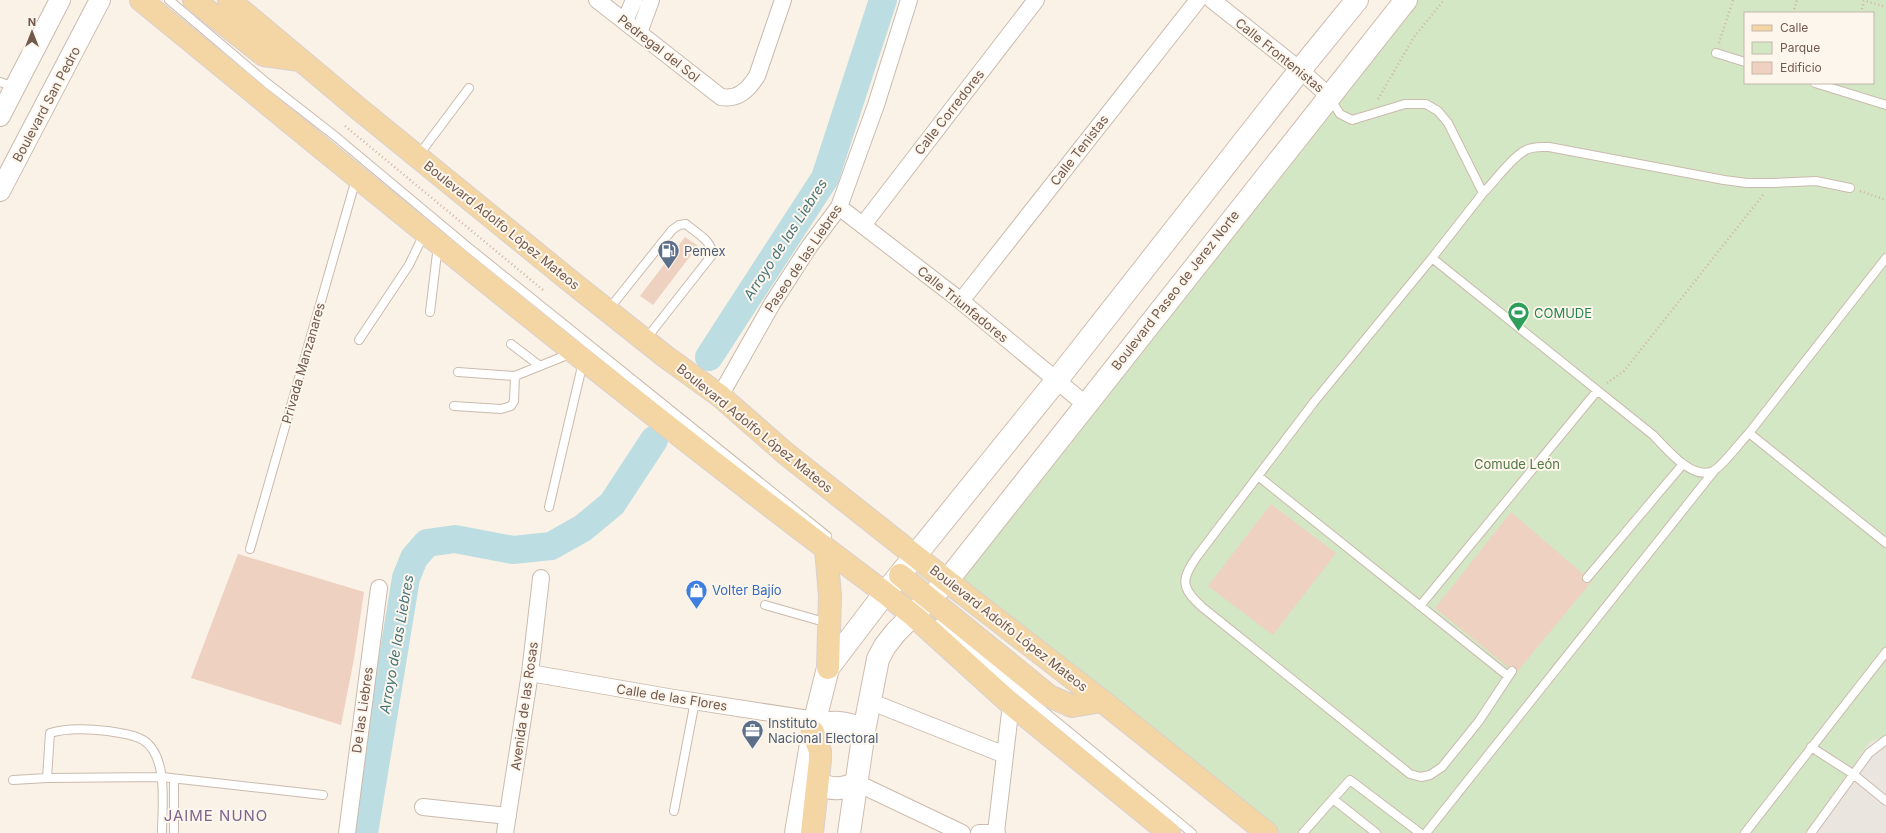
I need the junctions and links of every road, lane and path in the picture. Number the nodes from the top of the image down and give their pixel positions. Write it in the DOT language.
graph roads {
  1 [pos="60,0"];
  2 [pos="100,0"];
  3 [pos="141,0"];
  4 [pos="169,0"];
  5 [pos="194,0"];
  6 [pos="229,0"];
  7 [pos="597,0"];
  8 [pos="634,0"];
  9 [pos="651,0"];
  10 [pos="783,0"];
  11 [pos="909,0"];
  12 [pos="1036,0"];
  13 [pos="1198,0"];
  14 [pos="1212,0"];
  15 [pos="1357,0"];
  16 [pos="1406,0"];
  17 [pos="1444,0"];
  18 [pos="1732,0"];
  19 [pos="1797,0"];
  20 [pos="1863,0"];
  21 [pos="1886,7"];
  22 [pos="1793,12"];
  23 [pos="1861,12"];
  24 [pos="625,21"];
  25 [pos="639,33"];
  26 [pos="1716,53"];
  27 [pos="300,60"];
  28 [pos="1744,62"];
  29 [pos="1300,70"];
  30 [pos="1818,84"];
  31 [pos="7,85"];
  32 [pos="469,88"];
  33 [pos="1329,96"];
  34 [pos="1886,105"];
  35 [pos="0,116"];
  36 [pos="1369,116"];
  37 [pos="345,126"];
  38 [pos="417,157"];
  39 [pos="356,177"];
  40 [pos="1772,183"];
  41 [pos="1850,188"];
  42 [pos="0,191"];
  43 [pos="1483,193"];
  44 [pos="1886,200"];
  45 [pos="839,207"];
  46 [pos="862,225"];
  47 [pos="431,238"];
  48 [pos="1432,258"];
  49 [pos="1886,258"];
  50 [pos="546,293"];
  51 [pos="961,301"];
  52 [pos="608,310"];
  53 [pos="430,312"];
  54 [pos="359,340"];
  55 [pos="645,340"];
  56 [pos="511,344"];
  57 [pos="579,356"];
  58 [pos="540,366"];
  59 [pos="458,372"];
  60 [pos="515,376"];
  61 [pos="1056,381"];
  62 [pos="1597,391"];
  63 [pos="720,396"];
  64 [pos="1085,404"];
  65 [pos="454,406"];
  66 [pos="1749,433"];
  67 [pos="1683,464"];
  68 [pos="1714,471"];
  69 [pos="1258,476"];
  70 [pos="549,507"];
  71 [pos="1886,543"];
  72 [pos="831,546"];
  73 [pos="250,549"];
  74 [pos="915,556"];
  75 [pos="541,578"];
  76 [pos="1587,578"];
  77 [pos="947,582"];
  78 [pos="891,585"];
  79 [pos="379,588"];
  80 [pos="765,605"];
  81 [pos="1420,606"];
  82 [pos="923,611"];
  83 [pos="830,623"];
  84 [pos="1886,652"];
  85 [pos="828,668"];
  86 [pos="530,673"];
  87 [pos="694,701"];
  88 [pos="869,701"];
  89 [pos="1102,701"];
  90 [pos="1011,704"];
  91 [pos="814,726"];
  92 [pos="864,731"];
  93 [pos="1886,740"];
  94 [pos="1812,747"];
  95 [pos="1005,755"];
  96 [pos="1853,774"];
  97 [pos="162,777"];
  98 [pos="47,778"];
  99 [pos="174,779"];
  100 [pos="13,780"];
  101 [pos="818,783"];
  102 [pos="857,783"];
  103 [pos="323,795"];
  104 [pos="1333,799"];
  105 [pos="1886,801"];
  106 [pos="423,807"];
  107 [pos="674,811"];
  108 [pos="508,816"];
  109 [pos="162,833"];
  110 [pos="174,833"];
  111 [pos="347,833"];
  112 [pos="505,833"];
  113 [pos="796,833"];
  114 [pos="812,833"];
  115 [pos="849,833"];
  116 [pos="962,833"];
  117 [pos="979,833"];
  118 [pos="996,833"];
  119 [pos="1169,833"];
  120 [pos="1192,833"];
  121 [pos="1267,833"];
  122 [pos="1303,833"];
  123 [pos="1376,833"];
  124 [pos="1420,833"];
  125 [pos="1426,833"];
  126 [pos="1745,833"];
  127 [pos="1811,833"];
  1 -- 31 [label="street"];
  2 -- 42 [label="street, Boulevard San Pedro"];
  3 -- 39 [label="main road"];
  4 -- 72 [label="lane"];
  5 -- 27 [label="main road"];
  6 -- 27 [label="main road, Boulevard Adolfo López Mateos"];
  7 -- 24 [label="street, Pedregal del Sol"];
  8 -- 24 [label="street"];
  9 -- 25 [label="street"];
  10 -- 25 [label="street, Pedregal del Sol"];
  11 -- 45 [label="street, Paseo de las Liebres"];
  12 -- 46 [label="street, Calle Corredores"];
  13 -- 51 [label="street, Calle Tenistas"];
  14 -- 29 [label="street, Calle Frontenistas"];
  15 -- 29 [label="main road"];
  16 -- 33 [label="main road, Boulevard Paseo de Jerez Norte"];
  17 -- 36 [label="path"];
  18 -- 26 [label="path"];
  19 -- 22 [label="path"];
  20 -- 21 [label="path"];
  20 -- 23 [label="path"];
  24 -- 25 [label="street, Pedregal del Sol"];
  26 -- 28 [label="lane"];
  27 -- 38 [label="main road, Boulevard Adolfo López Mateos"];
  29 -- 33 [label="street, Calle Frontenistas"];
  29 -- 61 [label="main road"];
  30 -- 34 [label="lane"];
  31 -- 35 [label="street"];
  32 -- 38 [label="lane"];
  33 -- 36 [label="lane"];
  33 -- 64 [label="main road, Boulevard Paseo de Jerez Norte"];
  36 -- 43 [label="lane"];
  37 -- 50 [label="path"];
  38 -- 52 [label="main road, Boulevard Adolfo López Mateos"];
  39 -- 47 [label="main road"];
  39 -- 73 [label="lane, Privada Manzanares"];
  40 -- 41 [label="lane"];
  40 -- 43 [label="lane"];
  40 -- 62 [label="path"];
  41 -- 44 [label="path"];
  43 -- 48 [label="lane"];
  45 -- 46 [label="street, Calle Triunfadores"];
  45 -- 63 [label="street, Paseo de las Liebres"];
  46 -- 51 [label="street, Calle Triunfadores"];
  47 -- 53 [label="lane"];
  47 -- 54 [label="lane"];
  47 -- 57 [label="main road"];
  48 -- 62 [label="lane"];
  48 -- 69 [label="lane"];
  49 -- 66 [label="lane"];
  51 -- 61 [label="street, Calle Triunfadores"];
  52 -- 55 [label="main road, Boulevard Adolfo López Mateos"];
  52 -- 55 [label="lane"];
  55 -- 63 [label="main road, Boulevard Adolfo López Mateos"];
  56 -- 58 [label="lane"];
  57 -- 58 [label="lane"];
  57 -- 70 [label="lane"];
  57 -- 72 [label="main road"];
  58 -- 60 [label="lane"];
  59 -- 60 [label="lane"];
  60 -- 65 [label="lane"];
  61 -- 64 [label="street, Calle Triunfadores"];
  61 -- 74 [label="main road"];
  62 -- 67 [label="lane"];
  62 -- 81 [label="lane"];
  63 -- 74 [label="main road, Boulevard Adolfo López Mateos"];
  64 -- 77 [label="main road, Boulevard Paseo de Jerez Norte"];
  66 -- 68 [label="lane"];
  66 -- 71 [label="lane"];
  67 -- 68 [label="lane"];
  67 -- 76 [label="lane"];
  68 -- 125 [label="lane"];
  69 -- 81 [label="lane"];
  69 -- 81 [label="lane"];
  72 -- 78 [label="main road"];
  72 -- 83 [label="main road"];
  74 -- 77 [label="main road, Boulevard Adolfo López Mateos"];
  74 -- 78 [label="main road"];
  75 -- 86 [label="street, Avenida de las Rosas"];
  77 -- 82 [label="main road, Boulevard Paseo de Jerez Norte"];
  77 -- 89 [label="main road, Boulevard Adolfo López Mateos"];
  78 -- 82 [label="main road"];
  78 -- 85 [label="main road"];
  79 -- 111 [label="street, De las Liebres"];
  80 -- 83 [label="lane"];
  82 -- 88 [label="main road, Boulevard Paseo de Jerez Norte"];
  82 -- 89 [label="main road"];
  82 -- 90 [label="main road"];
  82 -- 120 [label="lane"];
  83 -- 85 [label="main road"];
  84 -- 94 [label="lane"];
  85 -- 91 [label="main road"];
  86 -- 87 [label="street, Calle de las Flores"];
  86 -- 108 [label="street, Avenida de las Rosas"];
  87 -- 91 [label="street, Calle de las Flores"];
  87 -- 107 [label="lane"];
  88 -- 92 [label="main road, Boulevard Paseo de Jerez Norte"];
  88 -- 95 [label="street"];
  89 -- 121 [label="main road, Boulevard Adolfo López Mateos"];
  90 -- 95 [label="street"];
  90 -- 119 [label="main road"];
  91 -- 92 [label="main road"];
  91 -- 101 [label="main road"];
  91 -- 113 [label="main road"];
  92 -- 102 [label="main road, Boulevard Paseo de Jerez Norte"];
  93 -- 96 [label="lane"];
  94 -- 96 [label="lane"];
  94 -- 126 [label="lane"];
  95 -- 118 [label="street"];
  96 -- 105 [label="lane"];
  96 -- 127 [label="lane"];
  97 -- 98 [label="lane"];
  97 -- 98 [label="lane"];
  97 -- 99 [label="lane"];
  97 -- 109 [label="lane"];
  98 -- 100 [label="lane"];
  99 -- 103 [label="lane"];
  99 -- 110 [label="lane"];
  101 -- 102 [label="main road"];
  101 -- 114 [label="main road"];
  102 -- 115 [label="main road, Boulevard Paseo de Jerez Norte"];
  102 -- 116 [label="street"];
  104 -- 122 [label="lane"];
  104 -- 123 [label="lane"];
  104 -- 124 [label="lane"];
  106 -- 108 [label="street"];
  108 -- 112 [label="street, Avenida de las Rosas"];
  117 -- 118 [label="street"];
}
